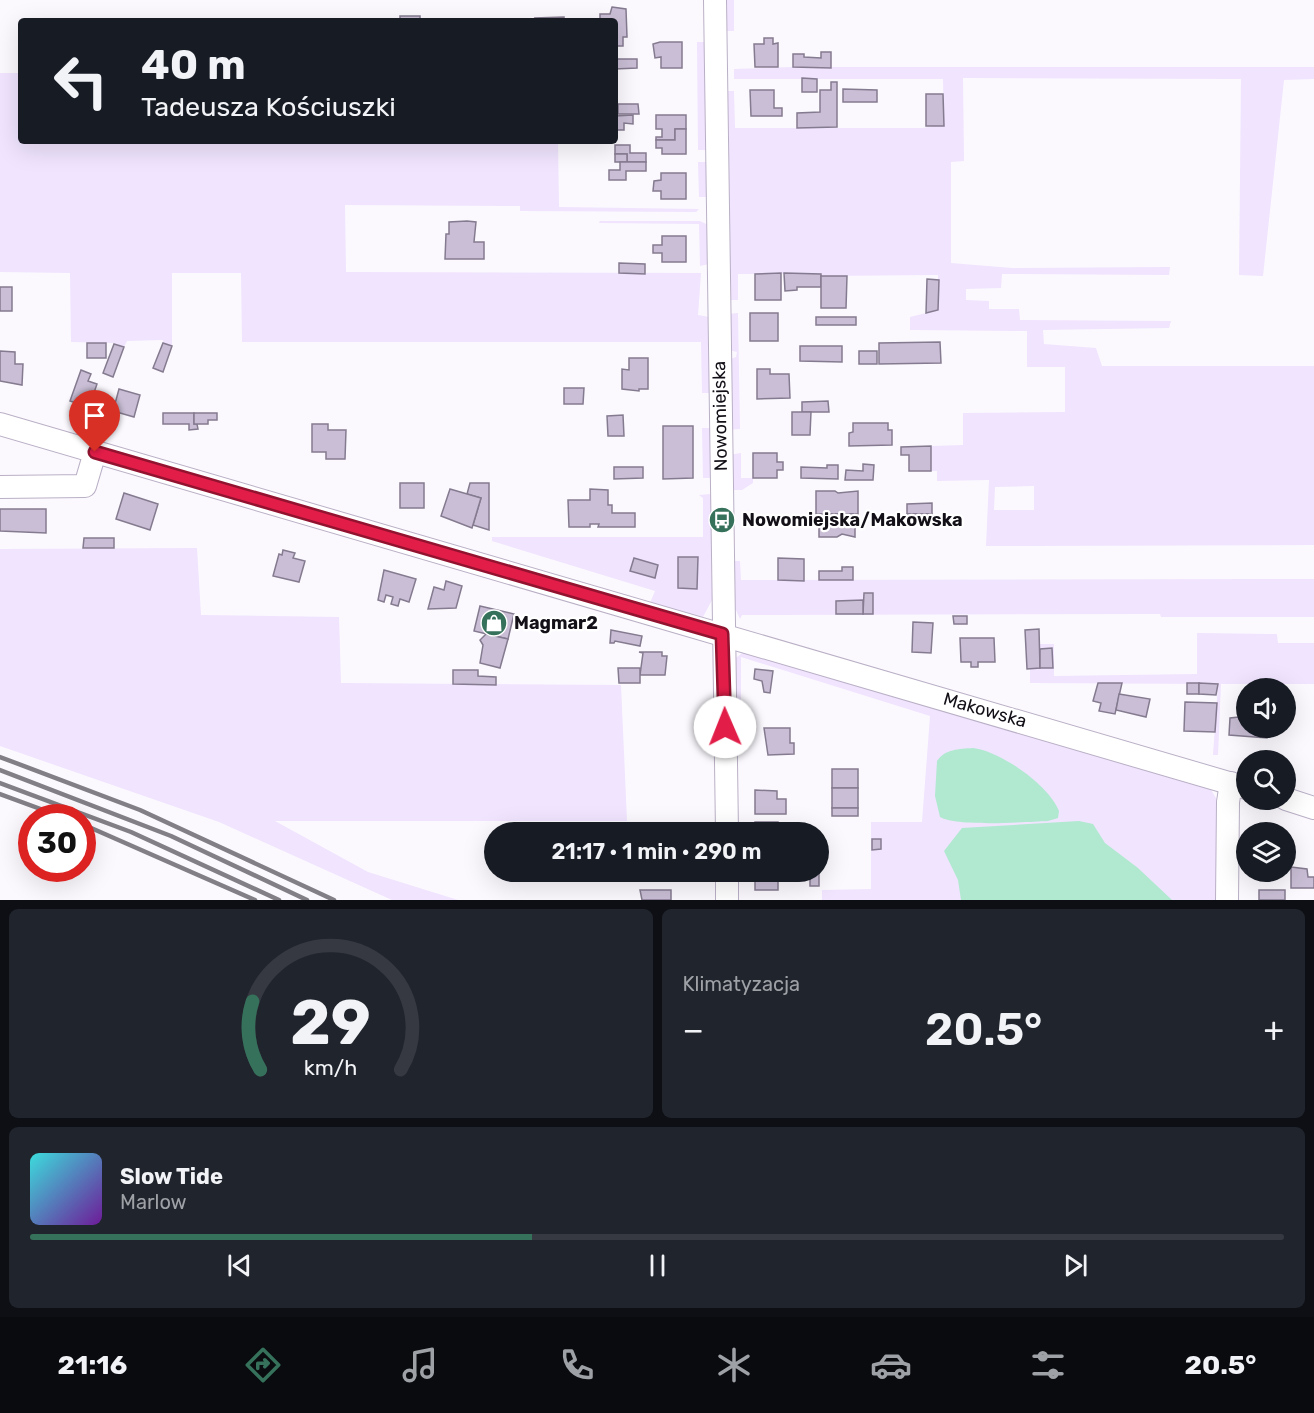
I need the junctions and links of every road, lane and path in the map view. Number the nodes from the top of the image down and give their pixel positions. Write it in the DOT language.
graph roads {
  1 [pos="715,0"];
  2 [pos="0,424"];
  3 [pos="95,452"];
  4 [pos="0,487"];
  5 [pos="722,634"];
  6 [pos="1236,784"];
  7 [pos="1236,790"];
  8 [pos="1296,802"];
  9 [pos="1314,808"];
  10 [pos="727,822"];
  11 [pos="727,882"];
  12 [pos="727,900"];
  13 [pos="1227,900"];
  1 -- 5 [label="street, Nowomiejska"];
  2 -- 3 [label="street, Makowska"];
  3 -- 4 [label="street"];
  3 -- 5 [label="street, Makowska"];
  5 -- 6 [label="street, Makowska"];
  5 -- 10 [label="street, Nowomiejska"];
  7 -- 13 [label="street"];
  8 -- 9 [label="street"];
  11 -- 12 [label="street"];
}
